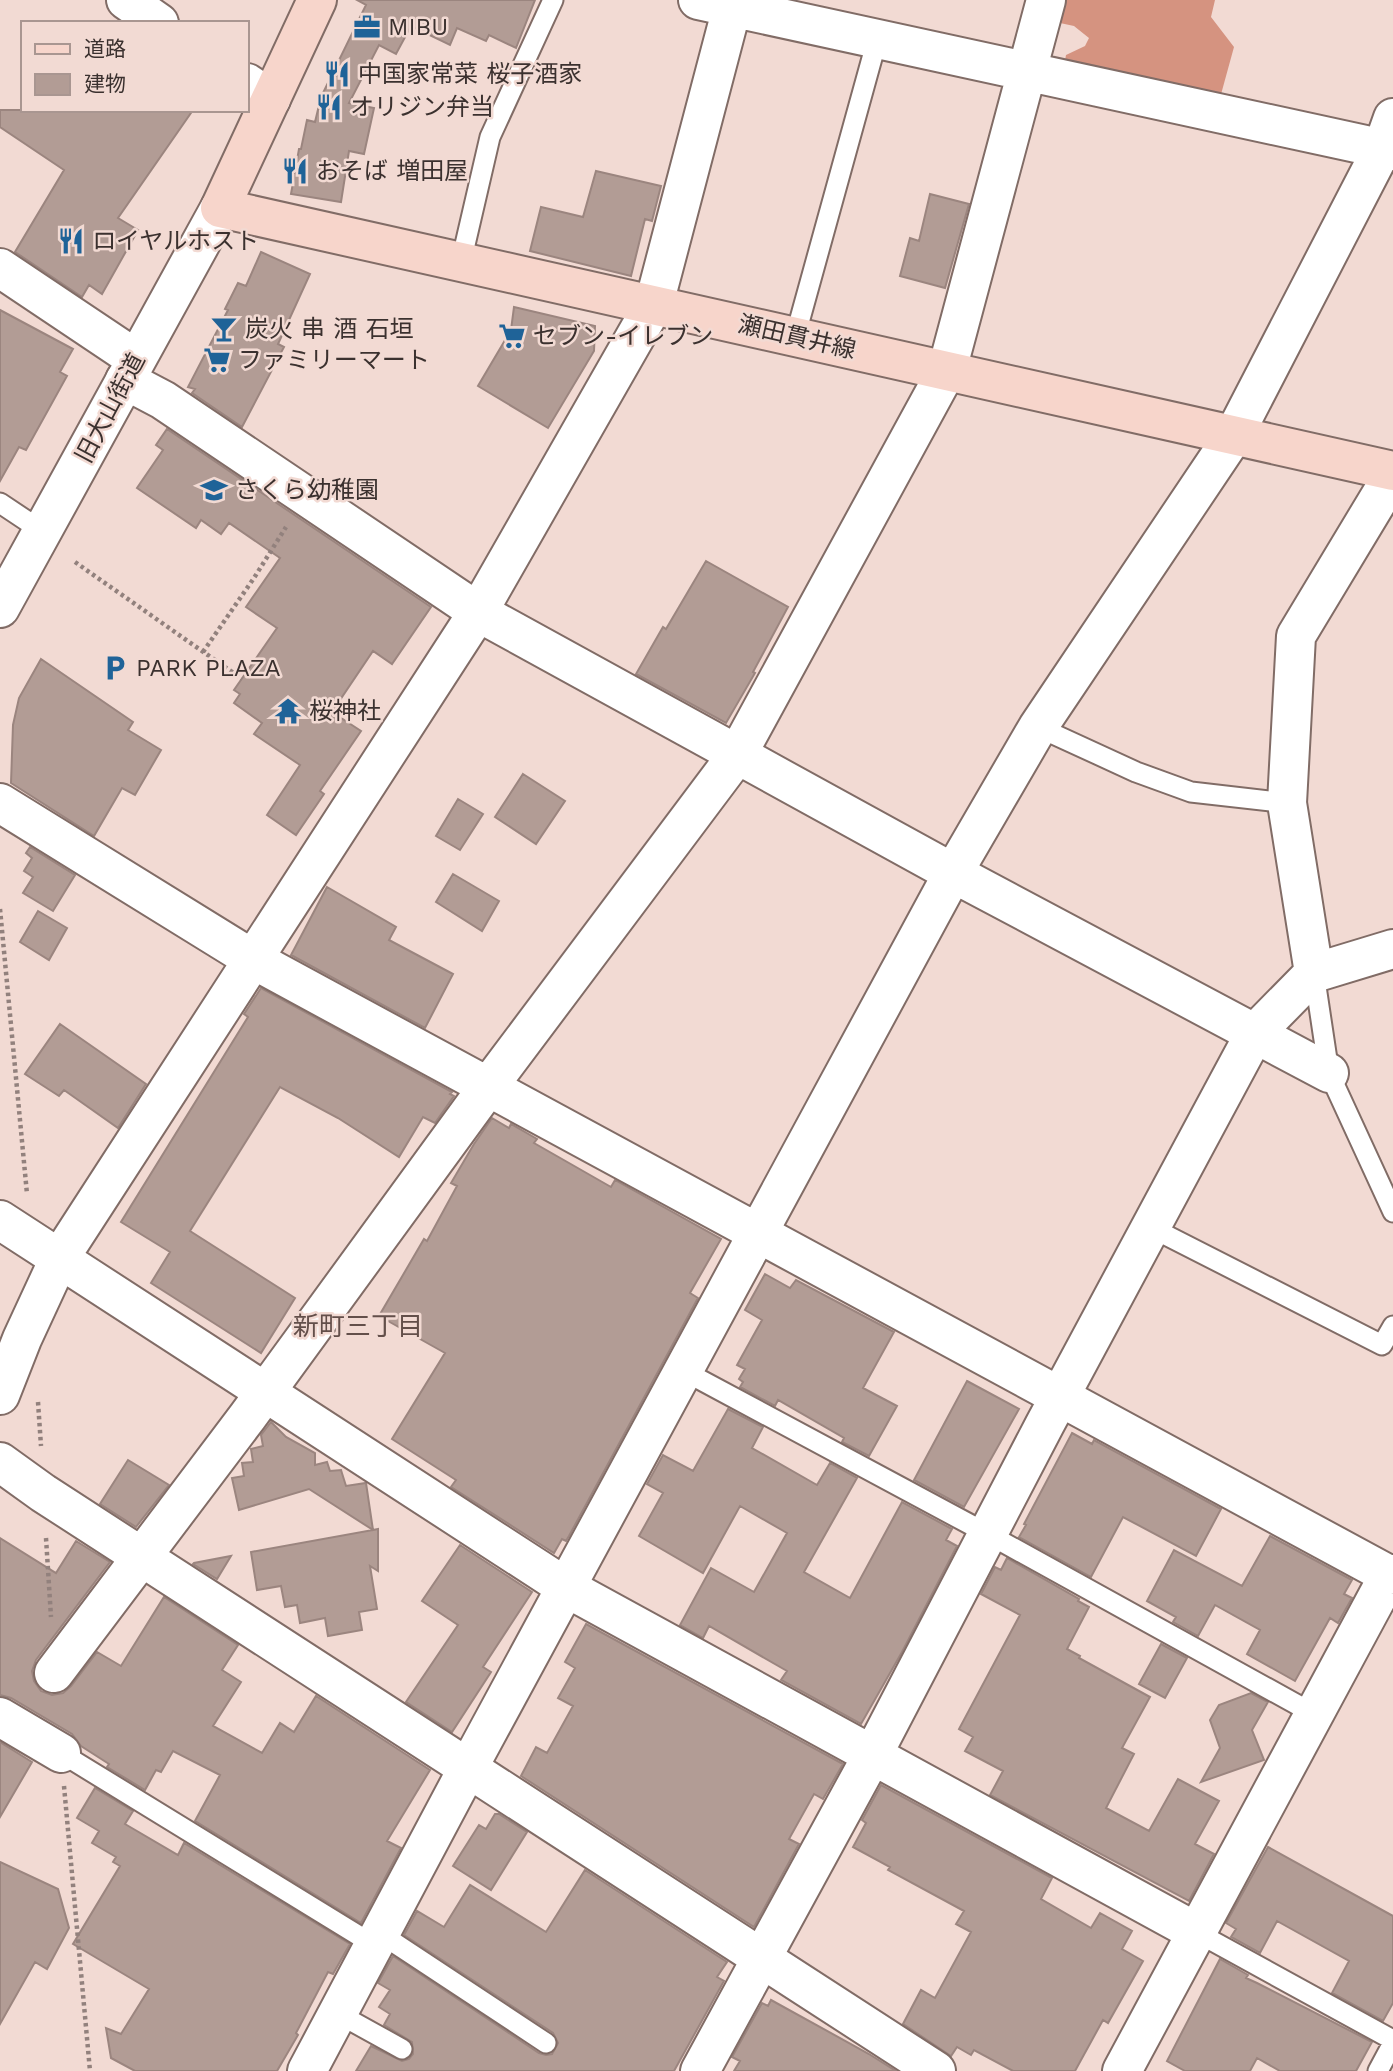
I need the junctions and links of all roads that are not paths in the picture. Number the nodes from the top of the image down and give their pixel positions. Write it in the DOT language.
graph roads {
  1 [pos="126,0"];
  2 [pos="317,0"];
  3 [pos="553,0"];
  4 [pos="1046,0"];
  5 [pos="721,3"];
  6 [pos="156,21"];
  7 [pos="877,40"];
  8 [pos="1027,73"];
  9 [pos="259,91"];
  10 [pos="1389,139"];
  11 [pos="220,208"];
  12 [pos="461,262"];
  13 [pos="0,268"];
  14 [pos="654,304"];
  15 [pos="795,337"];
  16 [pos="131,370"];
  17 [pos="947,370"];
  18 [pos="1234,435"];
  19 [pos="1393,473"];
  20 [pos="0,503"];
  21 [pos="43,531"];
  22 [pos="0,608"];
  23 [pos="478,612"];
  24 [pos="1038,727"];
  25 [pos="737,755"];
  26 [pos="0,803"];
  27 [pos="1287,803"];
  28 [pos="953,873"];
  29 [pos="1393,949"];
  30 [pos="254,960"];
  31 [pos="1314,973"];
  32 [pos="1255,1033"];
  33 [pos="1329,1073"];
  34 [pos="488,1087"];
  35 [pos="1393,1212"];
  36 [pos="0,1220"];
  37 [pos="1152,1228"];
  38 [pos="759,1234"];
  39 [pos="46,1250"];
  40 [pos="1393,1326"];
  41 [pos="684,1371"];
  42 [pos="266,1392"];
  43 [pos="0,1395"];
  44 [pos="1060,1396"];
  45 [pos="0,1462"];
  46 [pos="988,1534"];
  47 [pos="143,1557"];
  48 [pos="1391,1574"];
  49 [pos="567,1588"];
  50 [pos="54,1673"];
  51 [pos="1314,1714"];
  52 [pos="0,1717"];
  53 [pos="61,1754"];
  54 [pos="873,1754"];
  55 [pos="468,1768"];
  56 [pos="1196,1932"];
  57 [pos="377,1939"];
  58 [pos="762,1958"];
  59 [pos="337,2013"];
  60 [pos="1393,2042"];
  61 [pos="546,2043"];
  62 [pos="402,2049"];
  63 [pos="307,2071"];
  64 [pos="699,2071"];
  65 [pos="936,2071"];
  66 [pos="1122,2071"];
  67 [pos="1378,2071"];
  1 -- 6 [label="street"];
  2 -- 9 [label="main road"];
  3 -- 12 [label="lane"];
  4 -- 8 [label="street"];
  5 -- 7 [label="street"];
  5 -- 14 [label="street"];
  7 -- 8 [label="street"];
  7 -- 15 [label="lane"];
  8 -- 10 [label="street"];
  8 -- 17 [label="street"];
  9 -- 11 [label="main road"];
  10 -- 18 [label="street"];
  11 -- 12 [label="main road, 瀬田貫井線"];
  11 -- 16 [label="street, 旧大山街道"];
  12 -- 14 [label="main road, 瀬田貫井線"];
  13 -- 16 [label="street"];
  14 -- 15 [label="main road, 瀬田貫井線"];
  14 -- 23 [label="street"];
  15 -- 17 [label="main road, 瀬田貫井線"];
  16 -- 21 [label="street, 旧大山街道"];
  16 -- 23 [label="street"];
  17 -- 18 [label="main road, 瀬田貫井線"];
  17 -- 25 [label="street"];
  18 -- 19 [label="main road, 瀬田貫井線"];
  18 -- 24 [label="street"];
  19 -- 27 [label="street"];
  20 -- 21 [label="lane"];
  21 -- 22 [label="street, 旧大山街道"];
  23 -- 25 [label="street"];
  23 -- 30 [label="street"];
  24 -- 27 [label="lane"];
  24 -- 28 [label="street"];
  25 -- 28 [label="street"];
  25 -- 34 [label="street"];
  26 -- 30 [label="street"];
  27 -- 31 [label="street"];
  28 -- 32 [label="street"];
  28 -- 38 [label="street"];
  29 -- 31 [label="street"];
  30 -- 34 [label="street"];
  30 -- 39 [label="street"];
  31 -- 32 [label="street"];
  31 -- 33 [label="lane"];
  32 -- 33 [label="street"];
  32 -- 37 [label="street"];
  33 -- 35 [label="lane"];
  34 -- 38 [label="street"];
  34 -- 42 [label="street"];
  36 -- 39 [label="street"];
  37 -- 40 [label="lane"];
  37 -- 44 [label="street"];
  38 -- 41 [label="street"];
  38 -- 44 [label="street"];
  39 -- 42 [label="street"];
  39 -- 43 [label="street"];
  41 -- 46 [label="lane"];
  41 -- 49 [label="street"];
  42 -- 47 [label="street"];
  42 -- 49 [label="street"];
  44 -- 46 [label="street"];
  44 -- 48 [label="street"];
  45 -- 47 [label="street"];
  46 -- 51 [label="lane"];
  46 -- 54 [label="street"];
  47 -- 50 [label="street"];
  47 -- 55 [label="street"];
  48 -- 51 [label="street"];
  49 -- 54 [label="street"];
  49 -- 55 [label="street"];
  51 -- 56 [label="street"];
  52 -- 53 [label="street"];
  53 -- 57 [label="lane"];
  54 -- 56 [label="street"];
  54 -- 58 [label="street"];
  55 -- 57 [label="street"];
  55 -- 58 [label="street"];
  56 -- 60 [label="lane"];
  56 -- 66 [label="street"];
  57 -- 59 [label="street"];
  57 -- 61 [label="lane"];
  58 -- 64 [label="street"];
  58 -- 65 [label="street"];
  59 -- 62 [label="lane"];
  59 -- 63 [label="street"];
  60 -- 67 [label="lane"];
}
